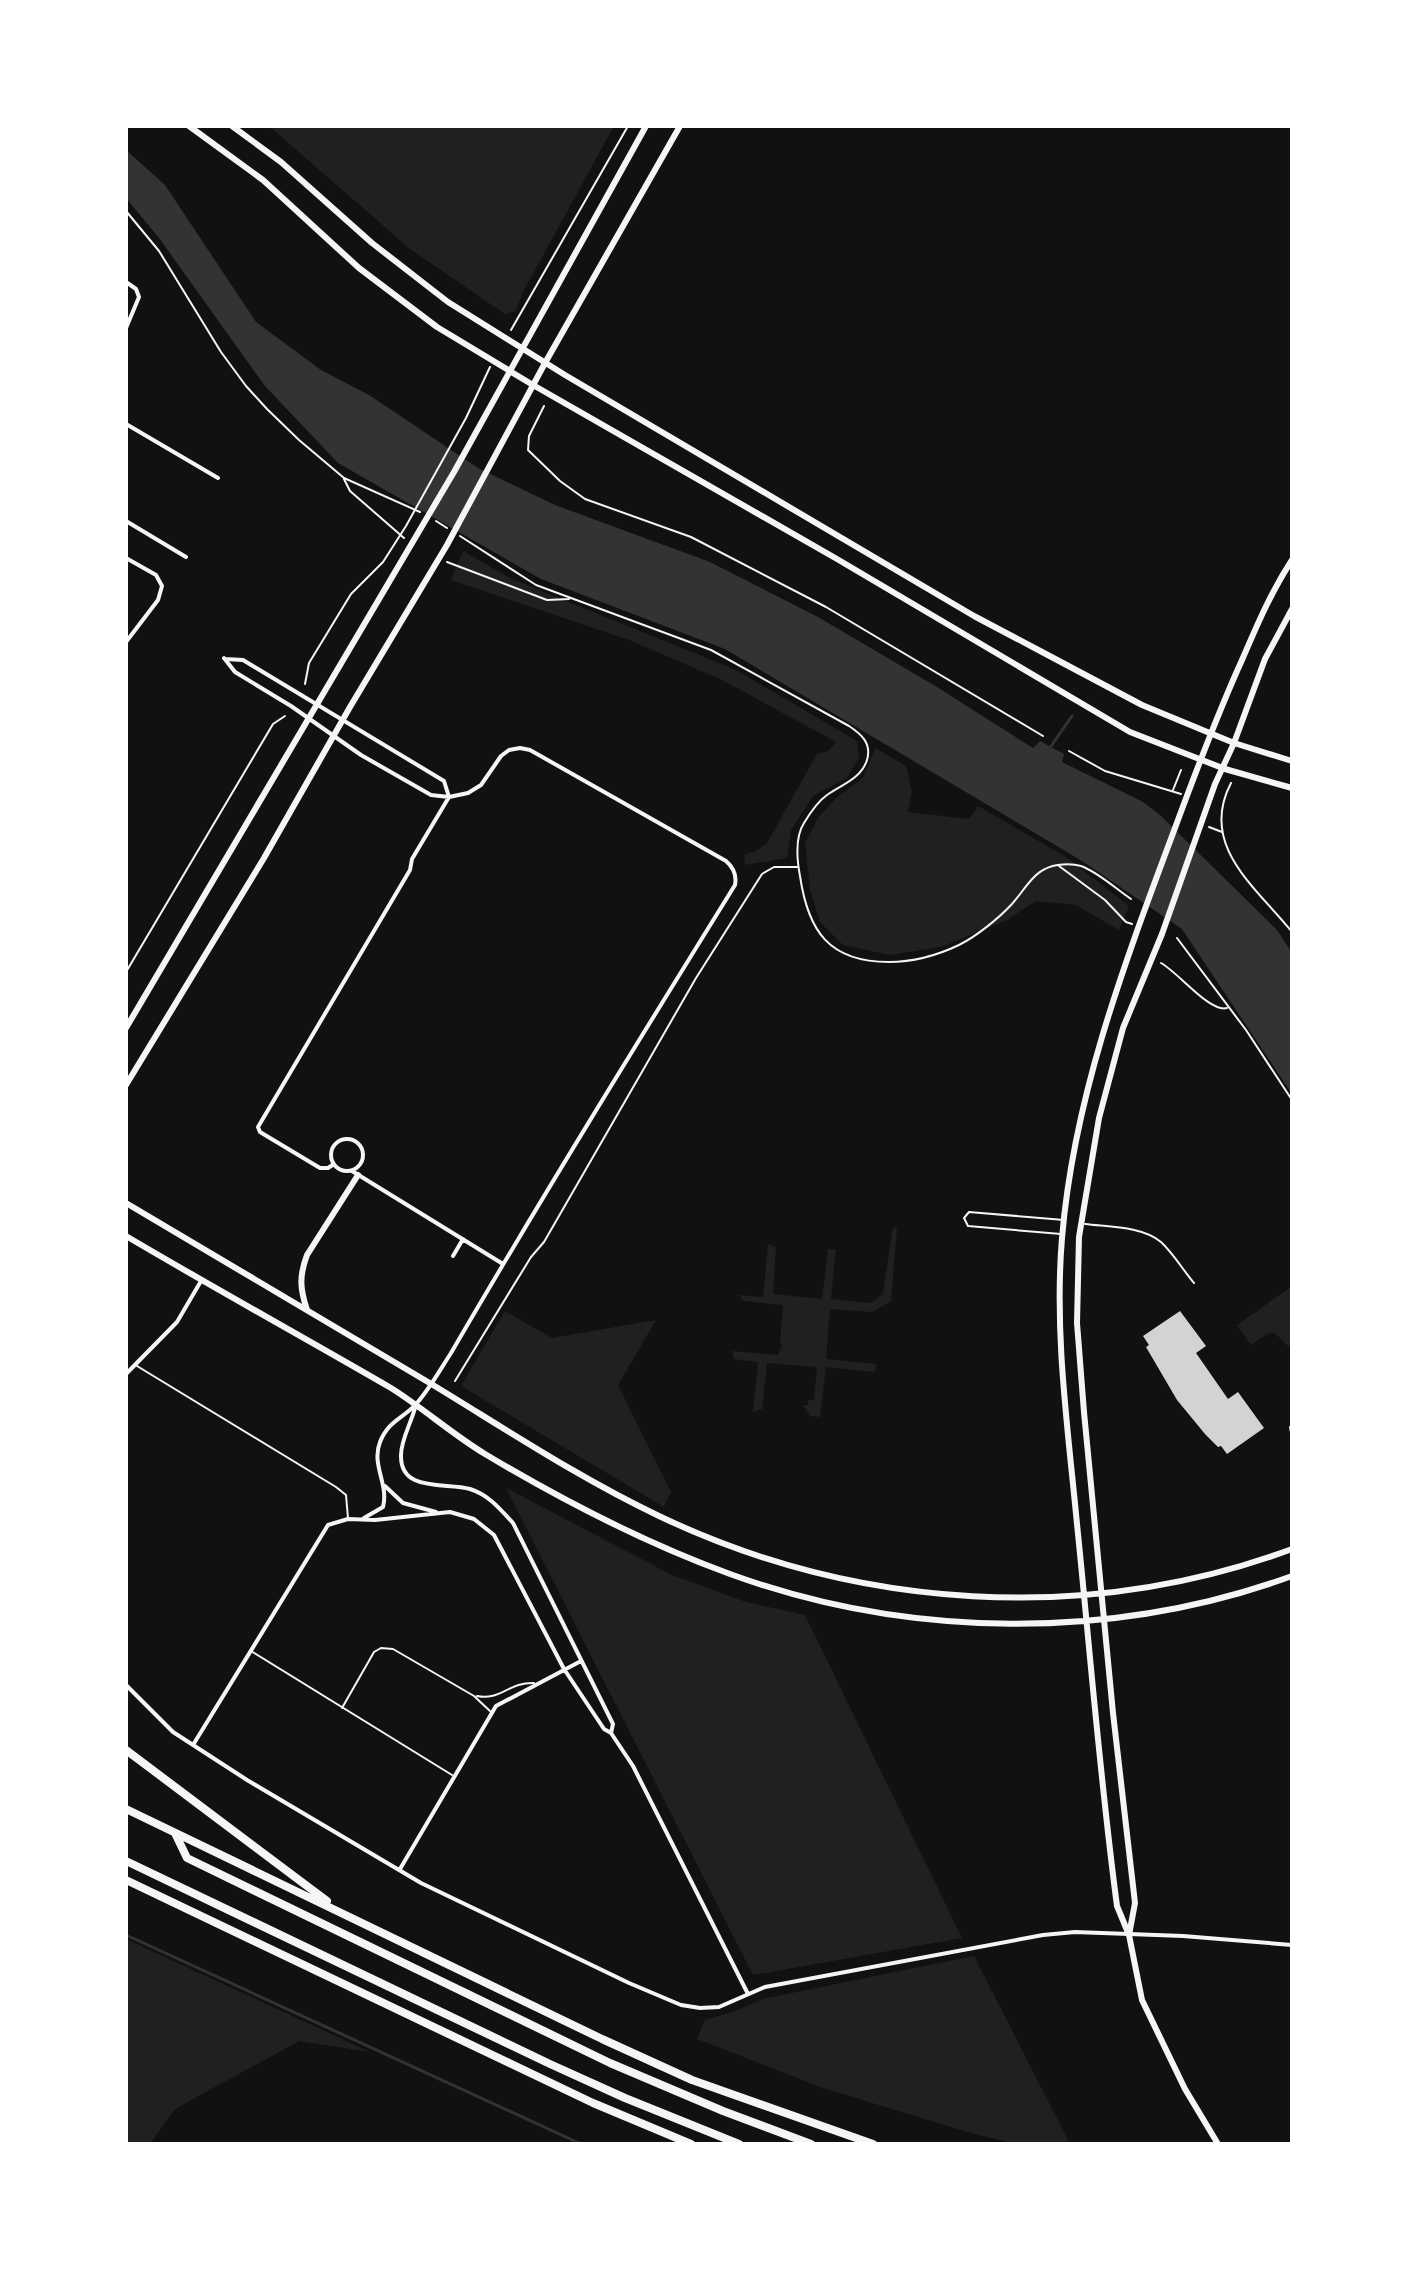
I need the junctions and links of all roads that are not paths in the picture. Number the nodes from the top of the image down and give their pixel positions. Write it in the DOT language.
graph roads {
  1 [pos="189,126"];
  2 [pos="232,126"];
  3 [pos="646,126"];
  4 [pos="680,126"];
  5 [pos="126,282"];
  6 [pos="126,328"];
  7 [pos="524,349"];
  8 [pos="545,363"];
  9 [pos="510,370"];
  10 [pos="533,385"];
  11 [pos="126,424"];
  12 [pos="218,478"];
  13 [pos="126,521"];
  14 [pos="186,557"];
  15 [pos="126,558"];
  16 [pos="1292,560"];
  17 [pos="1292,609"];
  18 [pos="126,642"];
  19 [pos="317,705"];
  20 [pos="308,718"];
  21 [pos="342,721"];
  22 [pos="1209,734"];
  23 [pos="334,735"];
  24 [pos="1234,743"];
  25 [pos="1199,758"];
  26 [pos="1292,761"];
  27 [pos="1223,768"];
  28 [pos="1292,788"];
  29 [pos="449,797"];
  30 [pos="126,1028"];
  31 [pos="126,1085"];
  32 [pos="334,1164"];
  33 [pos="355,1173"];
  34 [pos="126,1203"];
  35 [pos="1064,1220"];
  36 [pos="1081,1223"];
  37 [pos="1062,1234"];
  38 [pos="126,1236"];
  39 [pos="463,1239"];
  40 [pos="453,1256"];
  41 [pos="503,1264"];
  42 [pos="201,1281"];
  43 [pos="1194,1283"];
  44 [pos="307,1310"];
  45 [pos="135,1365"];
  46 [pos="126,1374"];
  47 [pos="431,1384"];
  48 [pos="415,1406"];
  49 [pos="1292,1429"];
  50 [pos="1292,1438"];
  51 [pos="382,1484"];
  52 [pos="438,1513"];
  53 [pos="364,1518"];
  54 [pos="348,1519"];
  55 [pos="1292,1549"];
  56 [pos="1292,1576"];
  57 [pos="1102,1592"];
  58 [pos="1084,1594"];
  59 [pos="1104,1618"];
  60 [pos="1087,1619"];
  61 [pos="251,1651"];
  62 [pos="581,1661"];
  63 [pos="564,1669"];
  64 [pos="536,1683"];
  65 [pos="126,1685"];
  66 [pos="474,1696"];
  67 [pos="342,1709"];
  68 [pos="492,1713"];
  69 [pos="611,1733"];
  70 [pos="193,1745"];
  71 [pos="126,1750"];
  72 [pos="453,1776"];
  73 [pos="126,1809"];
  74 [pos="175,1832"];
  75 [pos="126,1861"];
  76 [pos="400,1870"];
  77 [pos="126,1880"];
  78 [pos="342,1912"];
  79 [pos="1129,1935"];
  80 [pos="1292,1945"];
  81 [pos="748,1994"];
  82 [pos="691,2144"];
  83 [pos="739,2144"];
  84 [pos="811,2144"];
  85 [pos="873,2144"];
  86 [pos="1218,2144"];
  1 -- 9 [label="main road"];
  2 -- 7 [label="main road"];
  3 -- 7 [label="main road"];
  4 -- 8 [label="main road"];
  5 -- 6 [label="street"];
  7 -- 8 [label="main road"];
  7 -- 9 [label="main road"];
  8 -- 10 [label="main road"];
  8 -- 22 [label="main road"];
  9 -- 10 [label="main road"];
  9 -- 19 [label="main road"];
  10 -- 21 [label="main road"];
  10 -- 25 [label="main road"];
  11 -- 12 [label="street"];
  13 -- 14 [label="street"];
  15 -- 18 [label="street"];
  16 -- 22 [label="main road"];
  17 -- 24 [label="main road"];
  19 -- 20 [label="main road"];
  19 -- 20 [label="street"];
  19 -- 21 [label="street"];
  20 -- 23 [label="street"];
  20 -- 30 [label="main road"];
  21 -- 23 [label="main road"];
  21 -- 29 [label="street"];
  22 -- 24 [label="main road"];
  22 -- 25 [label="main road"];
  23 -- 29 [label="street"];
  23 -- 31 [label="main road"];
  24 -- 26 [label="main road"];
  24 -- 27 [label="main road"];
  25 -- 27 [label="main road"];
  25 -- 35 [label="main road"];
  27 -- 28 [label="main road"];
  27 -- 36 [label="main road"];
  29 -- 32 [label="street"];
  29 -- 41 [label="street"];
  32 -- 33 [label="street"];
  32 -- 33 [label="street"];
  33 -- 39 [label="street"];
  33 -- 44 [label="main road"];
  34 -- 44 [label="main road"];
  35 -- 37 [label="main road"];
  35 -- 37 [label="lane"];
  36 -- 43 [label="lane"];
  36 -- 57 [label="main road"];
  37 -- 58 [label="main road"];
  38 -- 42 [label="main road"];
  39 -- 40 [label="street"];
  39 -- 41 [label="street"];
  41 -- 47 [label="street"];
  42 -- 45 [label="street"];
  42 -- 48 [label="main road"];
  44 -- 47 [label="main road"];
  45 -- 46 [label="street"];
  45 -- 54 [label="lane"];
  47 -- 48 [label="street"];
  47 -- 58 [label="main road"];
  48 -- 51 [label="street"];
  48 -- 60 [label="main road"];
  48 -- 62 [label="street"];
  49 -- 50 [label="lane"];
  51 -- 52 [label="street"];
  51 -- 53 [label="street"];
  52 -- 53 [label="street"];
  52 -- 63 [label="street"];
  53 -- 54 [label="street"];
  54 -- 61 [label="street"];
  55 -- 57 [label="main road"];
  56 -- 59 [label="main road"];
  57 -- 58 [label="main road"];
  57 -- 59 [label="main road"];
  58 -- 60 [label="main road"];
  59 -- 60 [label="main road"];
  59 -- 79 [label="main road"];
  60 -- 79 [label="main road"];
  61 -- 67 [label="lane"];
  61 -- 70 [label="street"];
  62 -- 63 [label="street"];
  62 -- 69 [label="street"];
  63 -- 64 [label="street"];
  63 -- 69 [label="street"];
  64 -- 66 [label="lane"];
  64 -- 68 [label="street"];
  65 -- 70 [label="street"];
  66 -- 67 [label="lane"];
  66 -- 68 [label="lane"];
  67 -- 72 [label="lane"];
  68 -- 72 [label="street"];
  69 -- 81 [label="street"];
  70 -- 76 [label="street"];
  71 -- 78 [label="highway"];
  72 -- 76 [label="street"];
  73 -- 74 [label="highway"];
  74 -- 78 [label="highway"];
  74 -- 84 [label="highway"];
  75 -- 83 [label="highway"];
  76 -- 81 [label="street"];
  77 -- 82 [label="highway"];
  78 -- 85 [label="highway"];
  79 -- 80 [label="street"];
  79 -- 81 [label="street"];
  79 -- 86 [label="main road"];
}
